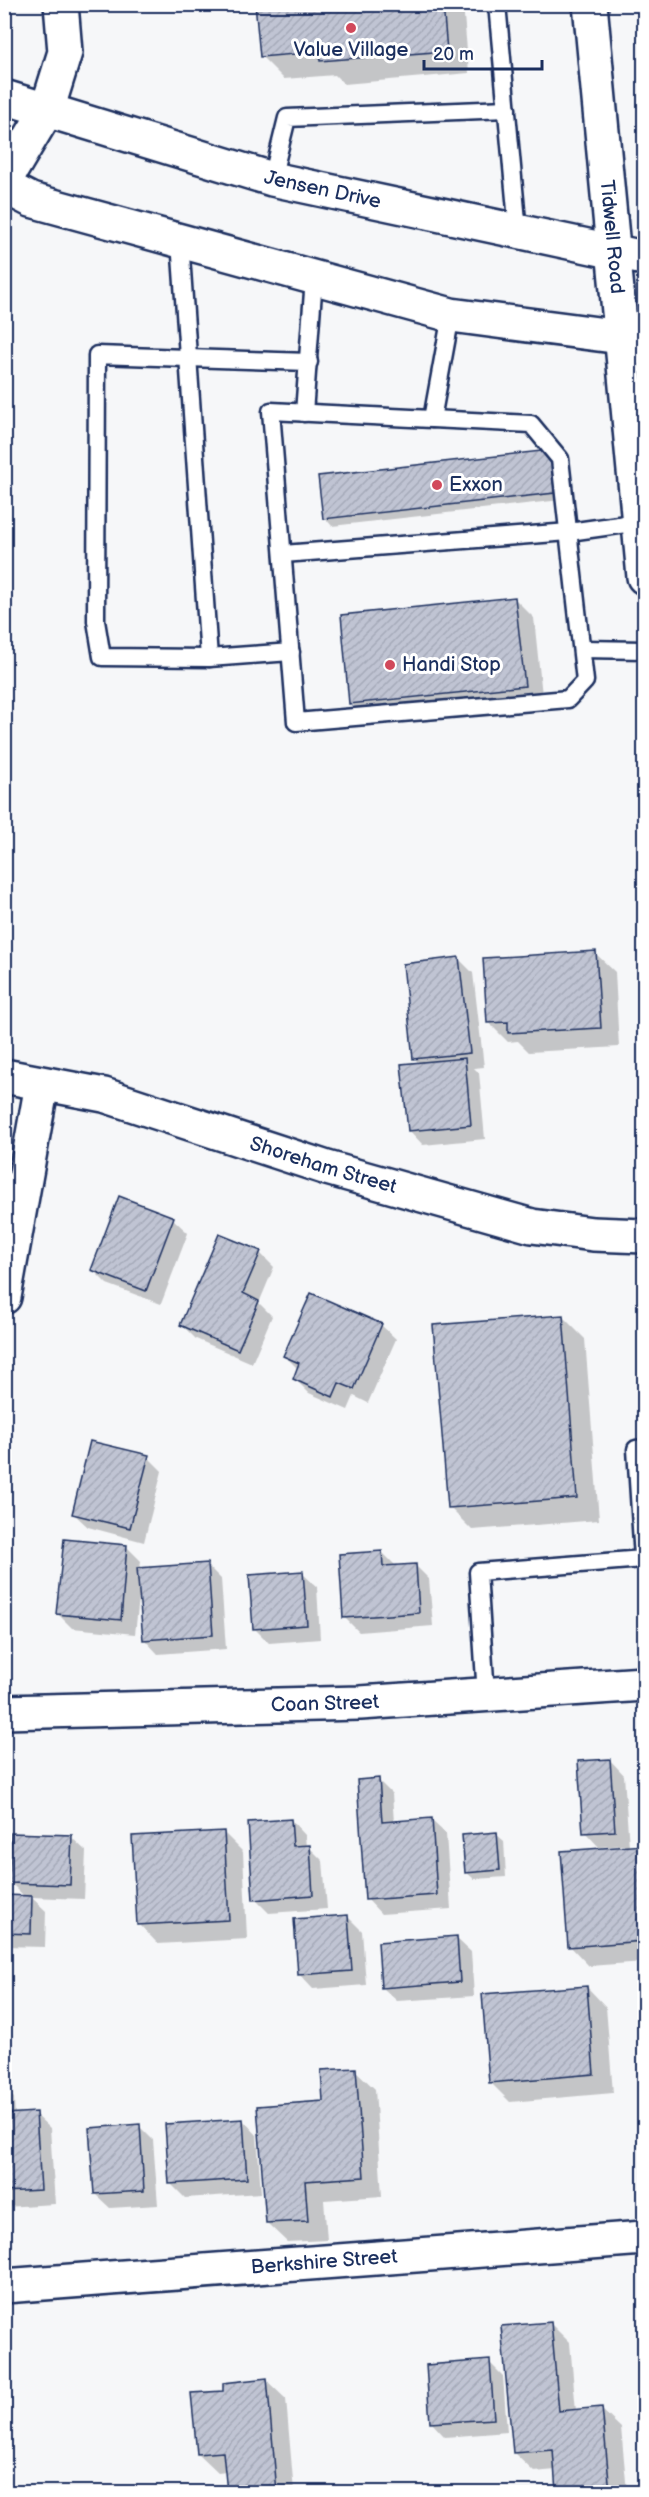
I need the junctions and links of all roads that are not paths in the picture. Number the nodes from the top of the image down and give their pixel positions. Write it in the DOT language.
graph roads {
  1 [pos="61,4"];
  2 [pos="497,4"];
  3 [pos="590,4"];
  4 [pos="4,97"];
  5 [pos="507,109"];
  6 [pos="47,110"];
  7 [pos="272,179"];
  8 [pos="4,184"];
  9 [pos="518,232"];
  10 [pos="180,241"];
  11 [pos="630,255"];
  12 [pos="314,278"];
  13 [pos="451,315"];
  14 [pos="634,338"];
  15 [pos="188,357"];
  16 [pos="309,362"];
  17 [pos="303,413"];
  18 [pos="432,419"];
  19 [pos="640,522"];
  20 [pos="568,532"];
  21 [pos="283,554"];
  22 [pos="645,577"];
  23 [pos="582,649"];
  24 [pos="645,650"];
  25 [pos="291,652"];
  26 [pos="209,658"];
  27 [pos="4,1076"];
  28 [pos="42,1084"];
  29 [pos="645,1236"];
  30 [pos="4,1297"];
  31 [pos="645,1448"];
  32 [pos="645,1684"];
  33 [pos="486,1696"];
  34 [pos="4,1712"];
  35 [pos="645,2238"];
  36 [pos="4,2286"];
  1 -- 6 [label="street"];
  2 -- 5 [label="lane"];
  3 -- 11 [label="street, Tidwell Road"];
  4 -- 6 [label="street, Jensen Drive"];
  5 -- 7 [label="lane"];
  5 -- 9 [label="lane"];
  6 -- 7 [label="street, Jensen Drive"];
  6 -- 8 [label="street"];
  7 -- 9 [label="street, Jensen Drive"];
  8 -- 10 [label="street"];
  9 -- 11 [label="street, Jensen Drive"];
  10 -- 12 [label="street"];
  10 -- 15 [label="lane"];
  11 -- 14 [label="street, Tidwell Road"];
  12 -- 13 [label="street"];
  12 -- 16 [label="lane"];
  13 -- 14 [label="street"];
  13 -- 18 [label="lane"];
  14 -- 19 [label="street, Tidwell Road"];
  15 -- 16 [label="lane"];
  15 -- 26 [label="lane"];
  15 -- 26 [label="lane"];
  16 -- 17 [label="lane"];
  17 -- 18 [label="lane"];
  17 -- 21 [label="lane"];
  18 -- 20 [label="lane"];
  19 -- 20 [label="lane"];
  19 -- 22 [label="street, Tidwell Road"];
  20 -- 21 [label="lane"];
  20 -- 23 [label="lane"];
  21 -- 25 [label="lane"];
  23 -- 24 [label="lane"];
  23 -- 25 [label="lane"];
  25 -- 26 [label="lane"];
  27 -- 28 [label="street, Shoreham Street"];
  28 -- 29 [label="street, Shoreham Street"];
  28 -- 30 [label="street"];
  31 -- 33 [label="lane"];
  32 -- 33 [label="street, Coan Street"];
  33 -- 34 [label="street, Coan Street"];
  35 -- 36 [label="street, Berkshire Street"];
}
